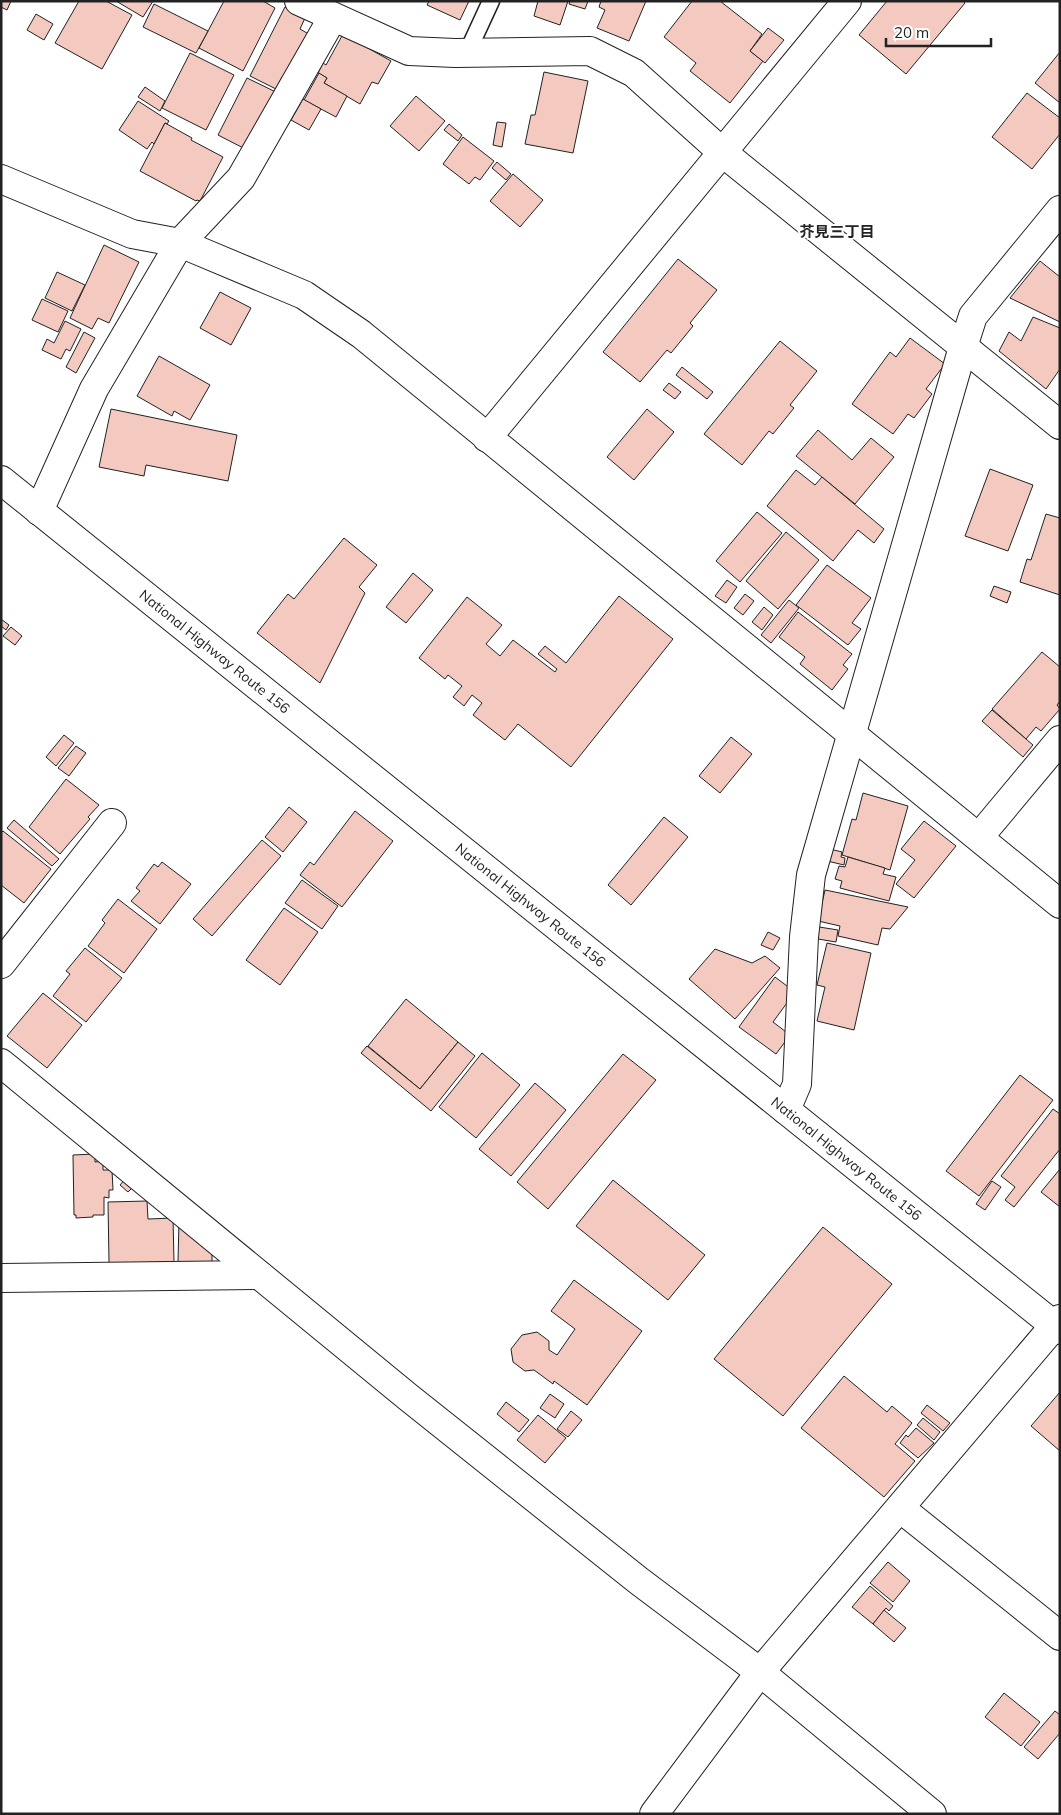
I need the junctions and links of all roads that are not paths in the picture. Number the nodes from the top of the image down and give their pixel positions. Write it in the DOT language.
graph roads {
  1 [pos="299,1"];
  2 [pos="491,1"];
  3 [pos="847,1"];
  4 [pos="333,17"];
  5 [pos="467,53"];
  6 [pos="722,152"];
  7 [pos="1,179"];
  8 [pos="1060,210"];
  9 [pos="180,243"];
  10 [pos="963,347"];
  11 [pos="1060,425"];
  12 [pos="487,438"];
  13 [pos="1,480"];
  14 [pos="39,510"];
  15 [pos="852,735"];
  16 [pos="1060,740"];
  17 [pos="112,823"];
  18 [pos="979,838"];
  19 [pos="1060,904"];
  20 [pos="1,964"];
  21 [pos="1,1063"];
  22 [pos="786,1110"];
  23 [pos="258,1275"];
  24 [pos="1,1278"];
  25 [pos="1058,1325"];
  26 [pos="900,1508"];
  27 [pos="1060,1636"];
  28 [pos="760,1672"];
  29 [pos="654,1814"];
  30 [pos="932,1814"];
  1 -- 4 [label="main road"];
  2 -- 5 [label="lane"];
  3 -- 6 [label="main road"];
  4 -- 5 [label="main road"];
  4 -- 9 [label="main road"];
  5 -- 6 [label="main road"];
  6 -- 10 [label="main road"];
  6 -- 12 [label="main road"];
  7 -- 9 [label="main road"];
  8 -- 10 [label="main road"];
  9 -- 12 [label="main road"];
  9 -- 14 [label="main road"];
  10 -- 11 [label="main road"];
  10 -- 15 [label="main road"];
  12 -- 15 [label="main road"];
  13 -- 14 [label="main road, National Highway Route 156"];
  14 -- 22 [label="main road, National Highway Route 156"];
  15 -- 18 [label="main road"];
  15 -- 22 [label="main road"];
  16 -- 18 [label="main road"];
  17 -- 20 [label="main road"];
  18 -- 19 [label="main road"];
  21 -- 23 [label="main road"];
  22 -- 25 [label="main road, National Highway Route 156"];
  23 -- 24 [label="main road"];
  23 -- 28 [label="main road"];
  25 -- 26 [label="main road"];
  26 -- 27 [label="main road"];
  26 -- 28 [label="main road"];
  28 -- 29 [label="main road"];
  28 -- 30 [label="main road"];
}
